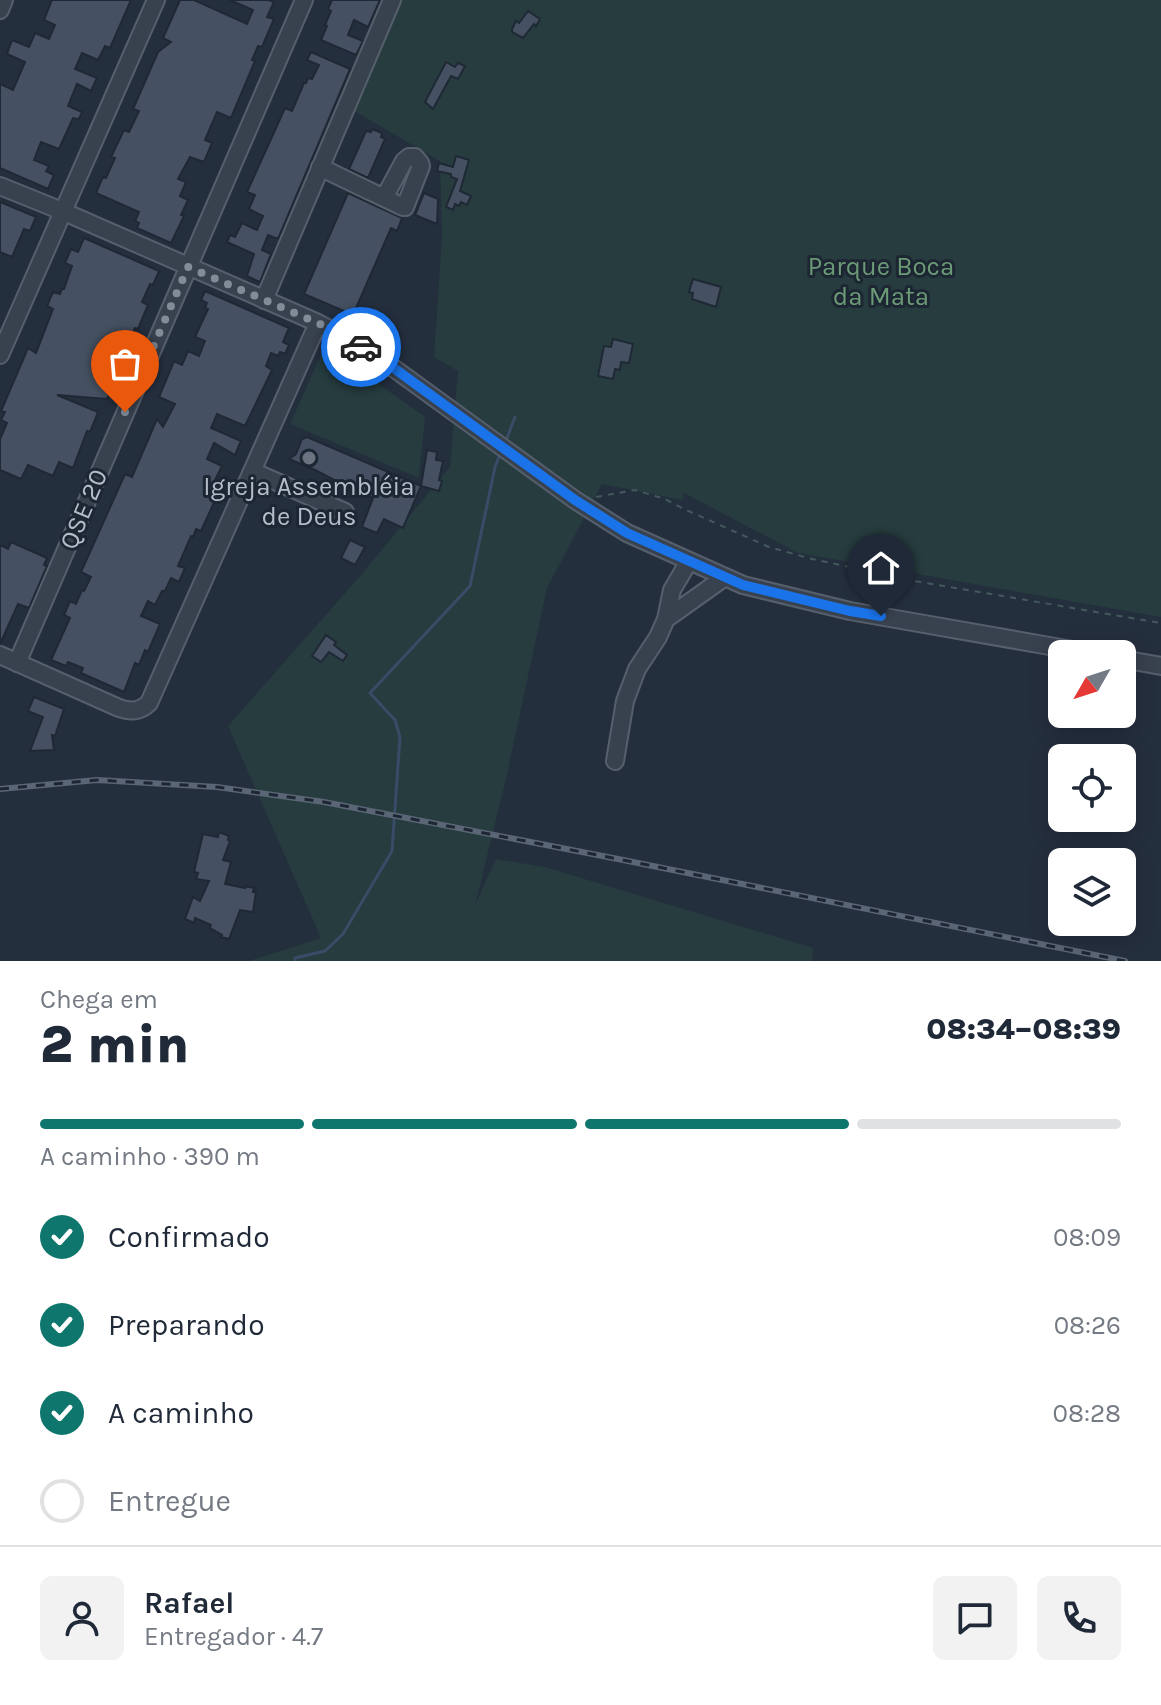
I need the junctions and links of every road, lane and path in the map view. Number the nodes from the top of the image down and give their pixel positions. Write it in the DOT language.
graph roads {
  1 [pos="4,0"];
  2 [pos="156,0"];
  3 [pos="304,0"];
  4 [pos="392,0"];
  5 [pos="0,10"];
  6 [pos="320,167"];
  7 [pos="0,186"];
  8 [pos="384,198"];
  9 [pos="62,211"];
  10 [pos="188,267"];
  11 [pos="264,300"];
  12 [pos="318,323"];
  13 [pos="0,355"];
  14 [pos="252,471"];
  15 [pos="575,500"];
  16 [pos="345,512"];
  17 [pos="689,561"];
  18 [pos="725,577"];
  19 [pos="666,619"];
  20 [pos="1161,623"];
  21 [pos="1048,646"];
  22 [pos="0,655"];
  23 [pos="1136,662"];
  24 [pos="17,663"];
  25 [pos="1161,666"];
  26 [pos="615,761"];
  1 -- 5 [label="street"];
  2 -- 9 [label="street"];
  3 -- 10 [label="street, QSE 20"];
  4 -- 6 [label="street"];
  6 -- 8 [label="street"];
  6 -- 11 [label="street"];
  7 -- 9 [label="street"];
  9 -- 10 [label="street"];
  9 -- 13 [label="street"];
  10 -- 11 [label="street"];
  10 -- 24 [label="street, QSE 20"];
  11 -- 12 [label="street"];
  12 -- 14 [label="street"];
  12 -- 15 [label="street"];
  14 -- 16 [label="street"];
  14 -- 24 [label="street"];
  15 -- 17 [label="street"];
  15 -- 20 [label="path"];
  17 -- 18 [label="street"];
  17 -- 19 [label="street"];
  18 -- 19 [label="street"];
  18 -- 21 [label="street"];
  19 -- 26 [label="street"];
  22 -- 24 [label="street"];
  23 -- 25 [label="street"];
}
